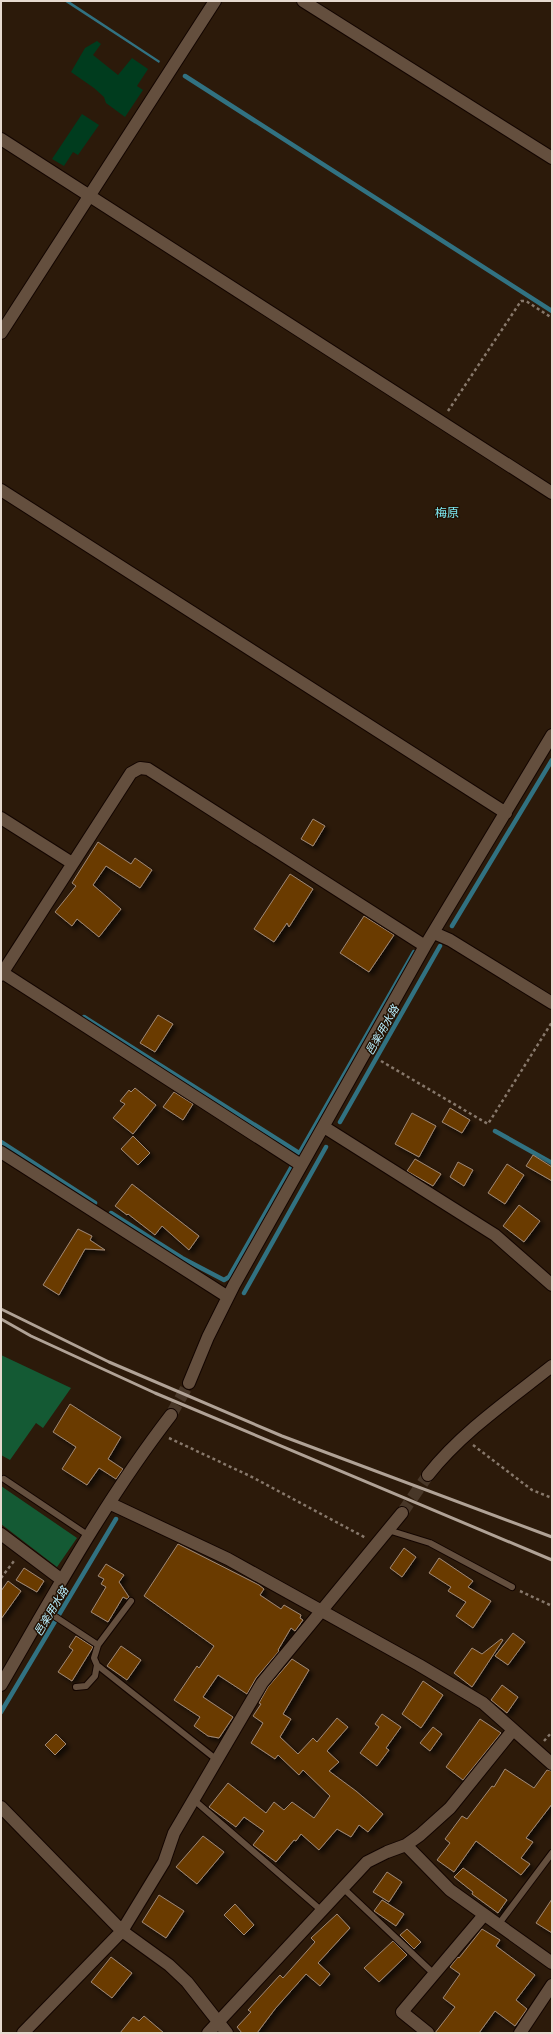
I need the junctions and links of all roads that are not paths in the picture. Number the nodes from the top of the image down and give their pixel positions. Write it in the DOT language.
graph roads {
  1 [pos="216,1"];
  2 [pos="303,1"];
  3 [pos="1,139"];
  4 [pos="552,158"];
  5 [pos="90,196"];
  6 [pos="1,333"];
  7 [pos="1,490"];
  8 [pos="552,494"];
  9 [pos="552,735"];
  10 [pos="506,813"];
  11 [pos="1,818"];
  12 [pos="72,863"];
  13 [pos="434,933"];
  14 [pos="425,946"];
  15 [pos="2,974"];
  16 [pos="552,1003"];
  17 [pos="324,1127"];
  18 [pos="1,1152"];
  19 [pos="301,1165"];
  20 [pos="552,1285"];
  21 [pos="228,1297"];
  22 [pos="552,1366"];
  23 [pos="189,1383"];
  24 [pos="171,1415"];
  25 [pos="428,1475"];
  26 [pos="4,1479"];
  27 [pos="111,1504"];
  28 [pos="402,1513"];
  29 [pos="388,1530"];
  30 [pos="1,1534"];
  31 [pos="90,1536"];
  32 [pos="62,1580"];
  33 [pos="512,1587"];
  34 [pos="131,1601"];
  35 [pos="45,1610"];
  36 [pos="321,1611"];
  37 [pos="98,1645"];
  38 [pos="98,1665"];
  39 [pos="1,1685"];
  40 [pos="76,1687"];
  41 [pos="514,1730"];
  42 [pos="217,1760"];
  43 [pos="552,1764"];
  44 [pos="194,1800"];
  45 [pos="1,1806"];
  46 [pos="406,1846"];
  47 [pos="552,1853"];
  48 [pos="343,1888"];
  49 [pos="322,1911"];
  50 [pos="484,1915"];
  51 [pos="498,1925"];
  52 [pos="122,1931"];
  53 [pos="552,1964"];
  54 [pos="434,1974"];
  55 [pos="552,1985"];
  56 [pos="218,2021"];
  57 [pos="23,2033"];
  58 [pos="208,2033"];
  59 [pos="227,2033"];
  60 [pos="428,2033"];
  61 [pos="520,2033"];
  1 -- 5 [label="street"];
  2 -- 4 [label="street"];
  3 -- 5 [label="street"];
  5 -- 6 [label="street"];
  5 -- 8 [label="street"];
  7 -- 10 [label="street"];
  9 -- 10 [label="street"];
  10 -- 13 [label="street"];
  11 -- 12 [label="street"];
  12 -- 14 [label="street"];
  12 -- 15 [label="street"];
  13 -- 14 [label="street"];
  13 -- 16 [label="street"];
  14 -- 17 [label="street"];
  15 -- 19 [label="street"];
  17 -- 19 [label="street"];
  17 -- 20 [label="street"];
  18 -- 21 [label="street"];
  19 -- 21 [label="street"];
  21 -- 23 [label="street"];
  22 -- 25 [label="street"];
  24 -- 27 [label="street"];
  26 -- 31 [label="lane"];
  27 -- 31 [label="street"];
  27 -- 36 [label="street"];
  28 -- 29 [label="street"];
  29 -- 33 [label="lane"];
  29 -- 36 [label="street"];
  30 -- 32 [label="street"];
  31 -- 32 [label="street"];
  32 -- 35 [label="street"];
  34 -- 37 [label="lane"];
  35 -- 37 [label="lane"];
  35 -- 39 [label="street"];
  36 -- 41 [label="street"];
  36 -- 42 [label="street"];
  37 -- 38 [label="lane"];
  38 -- 40 [label="lane"];
  38 -- 42 [label="lane"];
  41 -- 43 [label="street"];
  41 -- 46 [label="street"];
  42 -- 44 [label="street"];
  44 -- 49 [label="lane"];
  44 -- 52 [label="street"];
  45 -- 52 [label="street"];
  46 -- 48 [label="street"];
  46 -- 50 [label="street"];
  47 -- 51 [label="lane"];
  48 -- 49 [label="street"];
  48 -- 54 [label="lane"];
  49 -- 56 [label="street"];
  50 -- 51 [label="street"];
  50 -- 54 [label="street"];
  51 -- 53 [label="street"];
  52 -- 56 [label="street"];
  52 -- 57 [label="street"];
  54 -- 60 [label="street"];
  55 -- 61 [label="street"];
  56 -- 58 [label="street"];
  56 -- 59 [label="street"];
}
